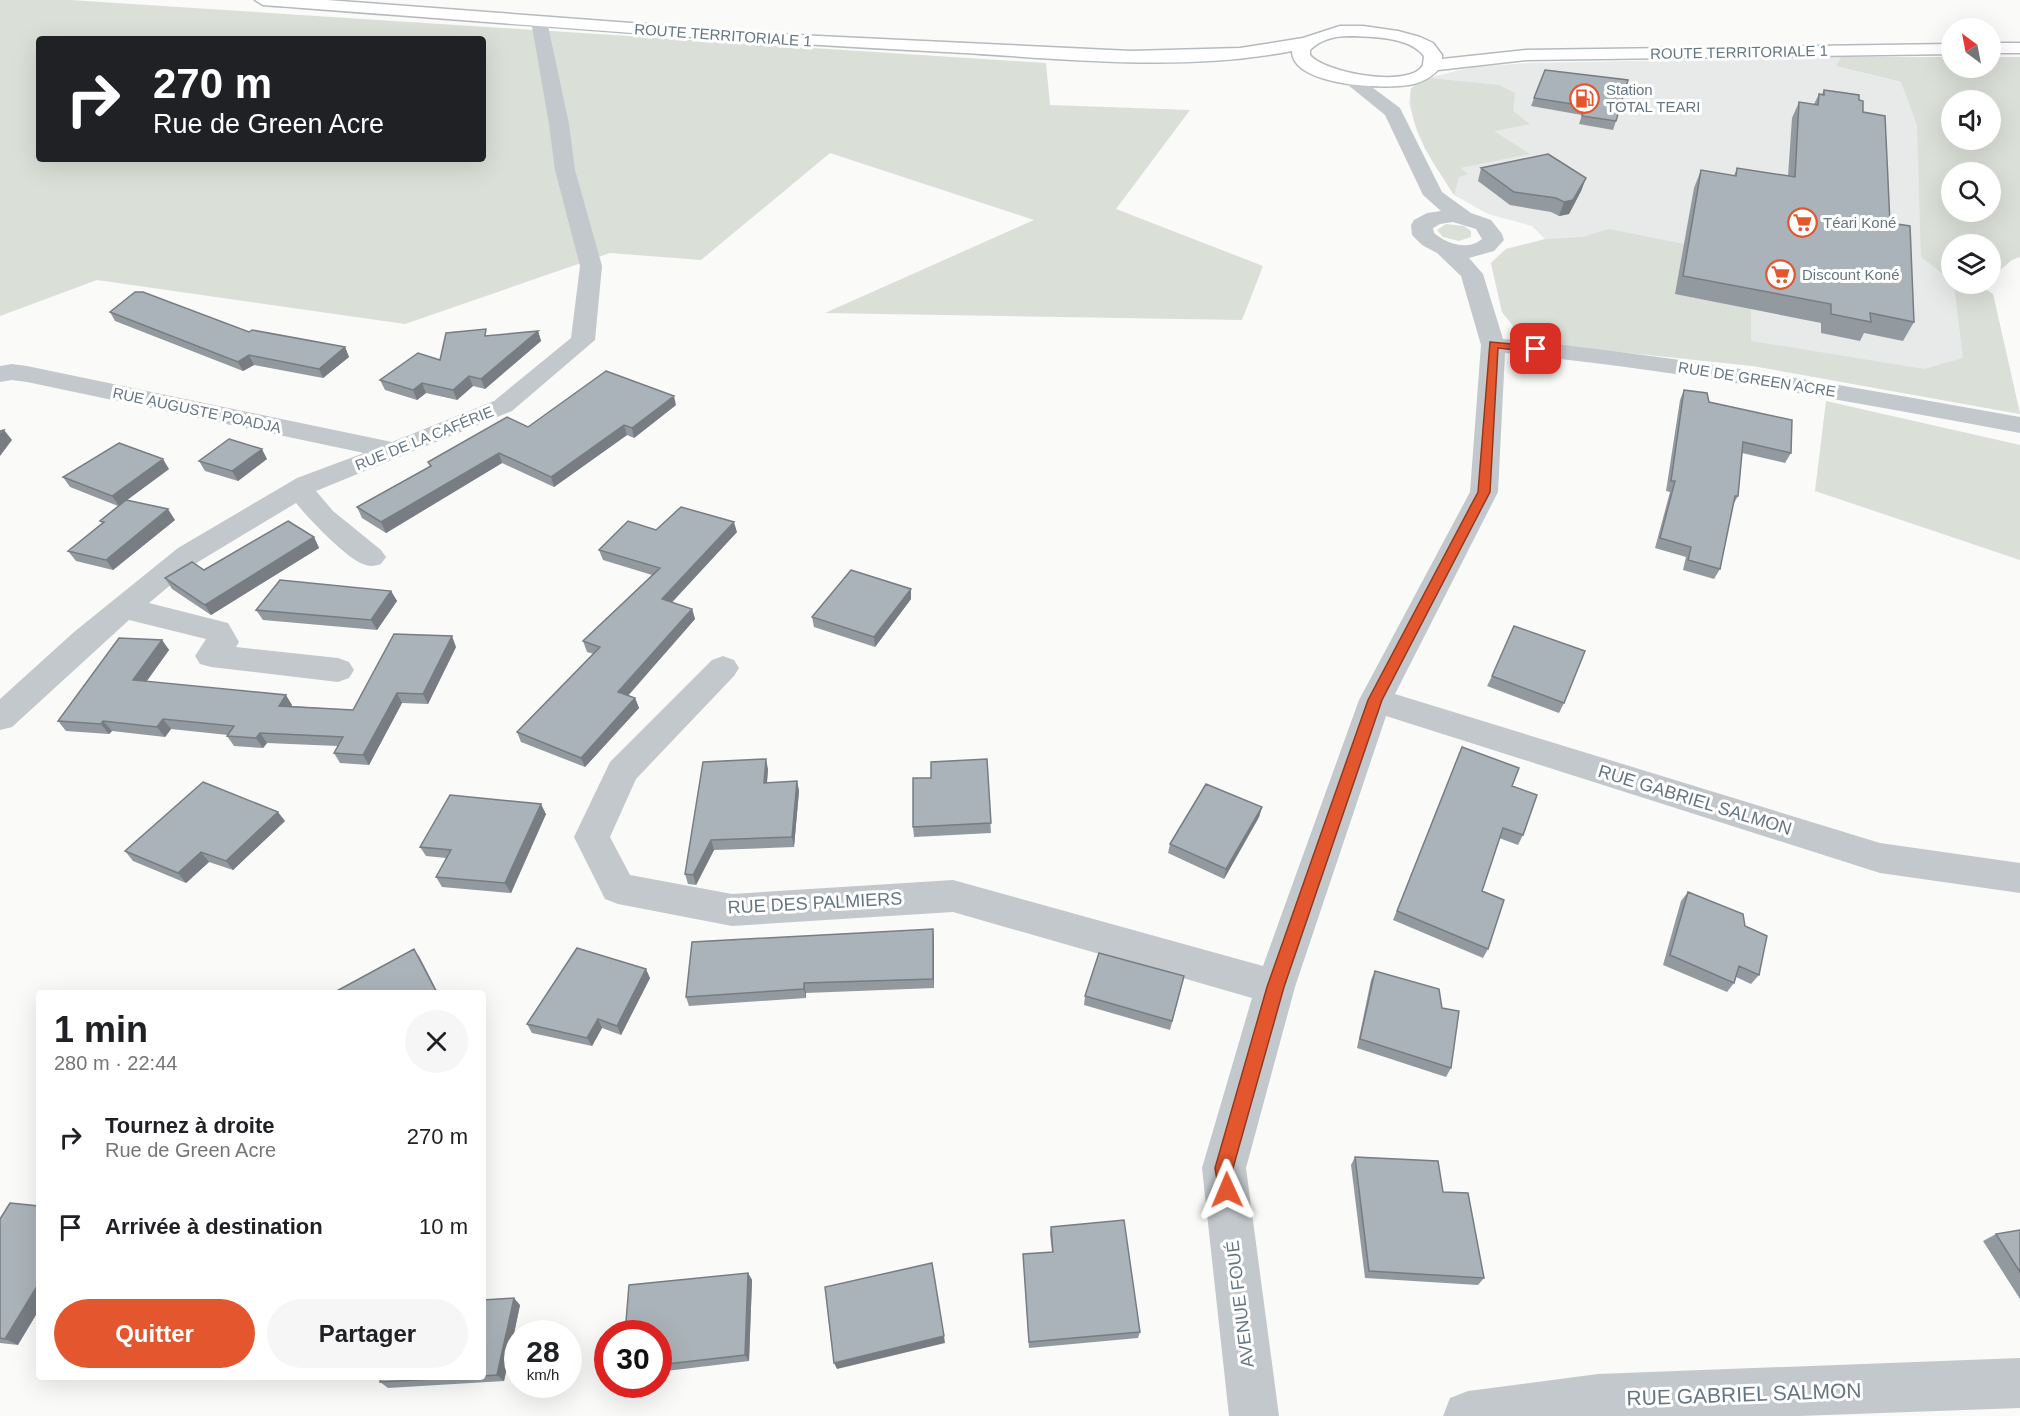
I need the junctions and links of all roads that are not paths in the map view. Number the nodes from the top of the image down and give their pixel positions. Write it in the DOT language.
graph roads {
  1 [pos="263,0"];
  2 [pos="539,21"];
  3 [pos="1304,43"];
  4 [pos="1420,44"];
  5 [pos="2001,48"];
  6 [pos="2020,48"];
  7 [pos="1941,49"];
  8 [pos="1526,55"];
  9 [pos="1184,56"];
  10 [pos="1432,65"];
  11 [pos="1316,69"];
  12 [pos="1351,80"];
  13 [pos="1399,81"];
  14 [pos="1393,112"];
  15 [pos="1433,195"];
  16 [pos="1462,218"];
  17 [pos="1428,220"];
  18 [pos="1475,262"];
  19 [pos="1493,345"];
  20 [pos="0,374"];
  21 [pos="2020,425"];
  22 [pos="394,451"];
  23 [pos="299,489"];
  24 [pos="371,557"];
  25 [pos="124,608"];
  26 [pos="723,668"];
  27 [pos="338,670"];
  28 [pos="1375,700"];
  29 [pos="0,718"];
  30 [pos="2020,878"];
  31 [pos="1275,987"];
  32 [pos="2020,1383"];
  33 [pos="1254,1416"];
  34 [pos="1468,1416"];
  1 -- 2 [label="main road, ROUTE TERRITORIALE 1"];
  2 -- 9 [label="main road, ROUTE TERRITORIALE 1"];
  2 -- 22 [label="street, RUE DE LA CAFÉRIE"];
  3 -- 4 [label="main road, ROUTE TERRITORIALE 1"];
  3 -- 9 [label="main road, ROUTE TERRITORIALE 1"];
  3 -- 11 [label="main road"];
  4 -- 8 [label="main road, ROUTE TERRITORIALE 1"];
  4 -- 10 [label="main road"];
  5 -- 6 [label="main road"];
  7 -- 8 [label="main road, ROUTE TERRITORIALE 1"];
  8 -- 10 [label="main road, ROUTE TERRITORIALE 1"];
  9 -- 11 [label="main road, ROUTE TERRITORIALE 1"];
  10 -- 13 [label="main road"];
  11 -- 12 [label="main road, ROUTE TERRITORIALE 1"];
  12 -- 13 [label="main road, ROUTE TERRITORIALE 1"];
  12 -- 14 [label="street"];
  13 -- 14 [label="street"];
  14 -- 15 [label="street"];
  15 -- 16 [label="street"];
  15 -- 17 [label="street"];
  16 -- 17 [label="street"];
  16 -- 18 [label="street"];
  17 -- 18 [label="street, AVENUE FOUÉ"];
  18 -- 19 [label="street, AVENUE FOUÉ"];
  19 -- 21 [label="street, RUE DE GREEN ACRE"];
  19 -- 28 [label="street, AVENUE FOUÉ"];
  20 -- 22 [label="street, RUE AUGUSTE POADJA"];
  22 -- 23 [label="street, RUE DE LA CAFÉRIE"];
  23 -- 24 [label="street"];
  23 -- 25 [label="street, RUE DE LA CAFÉRIE"];
  25 -- 27 [label="street"];
  25 -- 29 [label="street, RUE DE LA CAFÉRIE"];
  26 -- 31 [label="street, RUE DES PALMIERS"];
  28 -- 30 [label="street, RUE GABRIEL SALMON"];
  28 -- 31 [label="street, AVENUE FOUÉ"];
  31 -- 33 [label="street, AVENUE FOUÉ"];
  32 -- 34 [label="street, RUE GABRIEL SALMON"];
}
